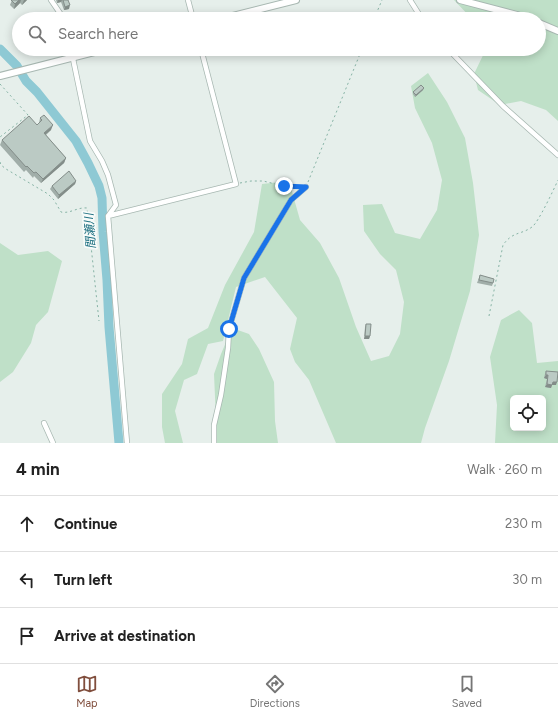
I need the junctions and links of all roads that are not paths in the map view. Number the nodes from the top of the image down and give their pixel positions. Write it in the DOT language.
graph roads {
  1 [pos="51,0"];
  2 [pos="188,0"];
  3 [pos="296,0"];
  4 [pos="410,0"];
  5 [pos="460,0"];
  6 [pos="59,12"];
  7 [pos="191,12"];
  8 [pos="249,12"];
  9 [pos="418,12"];
  10 [pos="506,12"];
  11 [pos="546,26"];
  12 [pos="558,30"];
  13 [pos="80,56"];
  14 [pos="203,56"];
  15 [pos="455,56"];
  16 [pos="73,58"];
  17 [pos="0,76"];
  18 [pos="558,155"];
  19 [pos="306,187"];
  20 [pos="108,216"];
  21 [pos="44,423"];
  22 [pos="53,443"];
  23 [pos="127,443"];
  24 [pos="214,443"];
  1 -- 6 [label="street"];
  2 -- 7 [label="street"];
  3 -- 8 [label="street"];
  4 -- 9 [label="street"];
  5 -- 10 [label="street"];
  11 -- 12 [label="street"];
  13 -- 16 [label="street"];
  14 -- 20 [label="street"];
  15 -- 18 [label="street"];
  16 -- 17 [label="street"];
  16 -- 20 [label="street"];
  19 -- 24 [label="street"];
  20 -- 23 [label="street"];
  21 -- 22 [label="street"];
}
